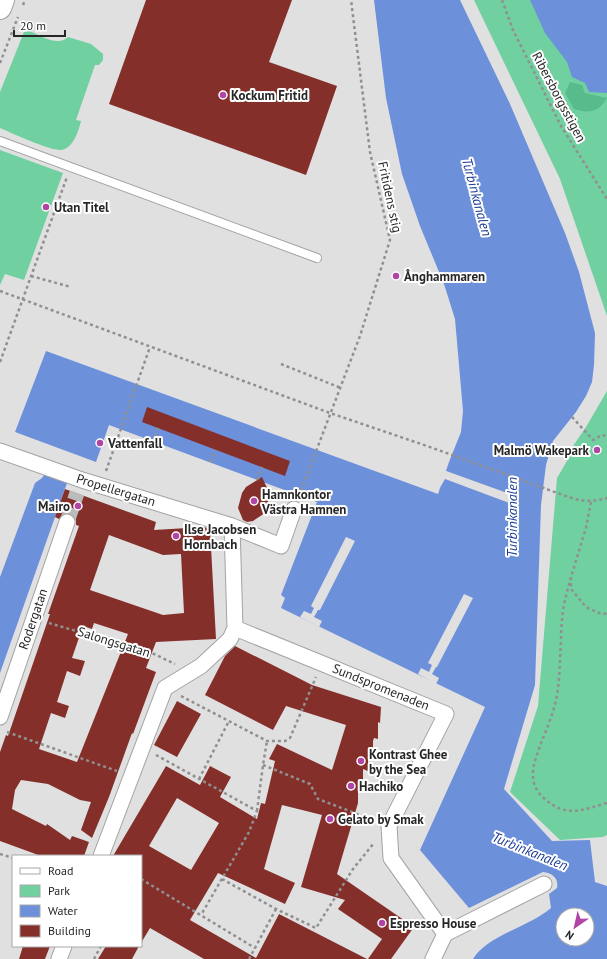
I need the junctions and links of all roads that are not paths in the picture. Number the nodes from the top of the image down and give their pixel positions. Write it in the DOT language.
graph roads {
  1 [pos="12,4"];
  2 [pos="10,11"];
  3 [pos="0,141"];
  4 [pos="317,258"];
  5 [pos="0,452"];
  6 [pos="294,510"];
  7 [pos="67,522"];
  8 [pos="232,526"];
  9 [pos="235,628"];
  10 [pos="0,717"];
  11 [pos="100,855"];
  12 [pos="544,884"];
  13 [pos="445,934"];
  14 [pos="64,947"];
  15 [pos="59,959"];
  16 [pos="433,959"];
  1 -- 2 [label="street"];
  3 -- 4 [label="lane"];
  5 -- 8 [label="street, Propellergatan"];
  6 -- 8 [label="street"];
  7 -- 10 [label="street, Rodergatan"];
  8 -- 9 [label="street"];
  9 -- 11 [label="street"];
  9 -- 13 [label="street, Sundspromenaden"];
  12 -- 13 [label="street"];
  13 -- 16 [label="street"];
  14 -- 15 [label="street"];
}
